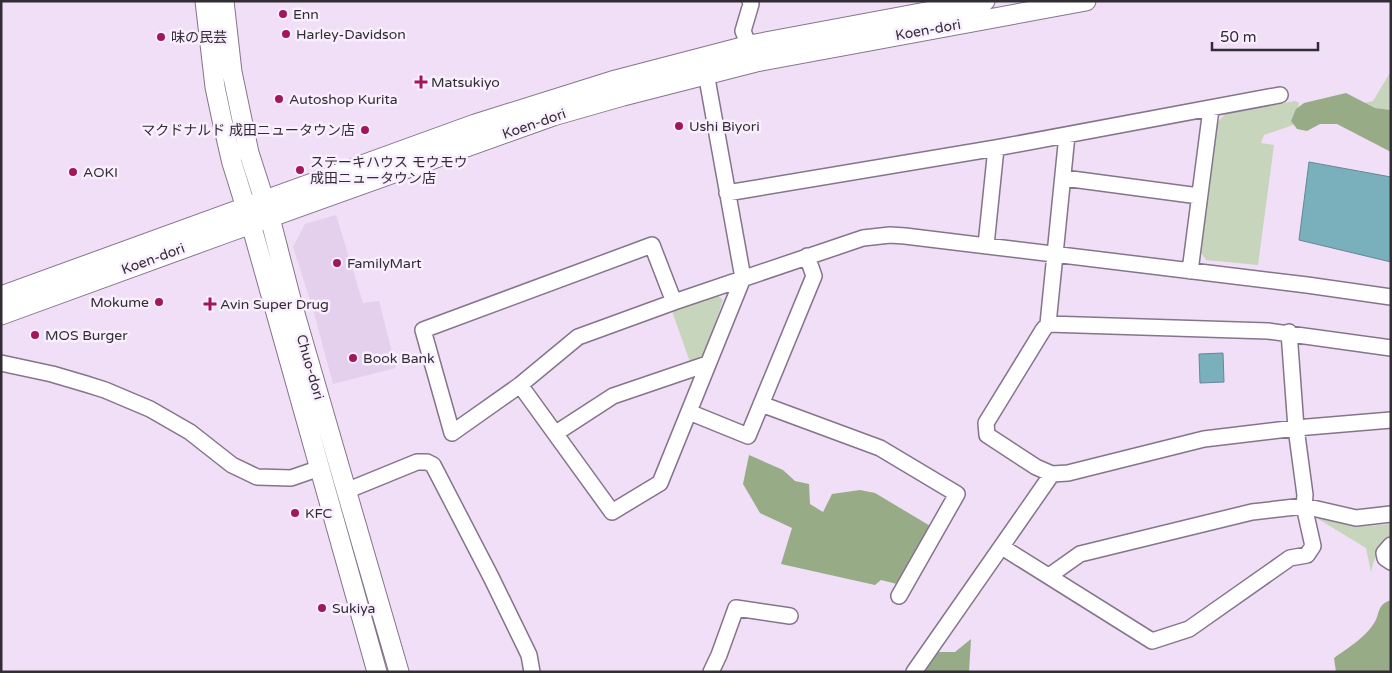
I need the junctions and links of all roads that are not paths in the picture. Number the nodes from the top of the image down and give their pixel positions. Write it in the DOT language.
graph roads {
  1 [pos="205,1"];
  2 [pos="224,1"];
  3 [pos="750,1"];
  4 [pos="985,1"];
  5 [pos="1086,1"];
  6 [pos="955,4"];
  7 [pos="753,53"];
  8 [pos="703,65"];
  9 [pos="1280,95"];
  10 [pos="1211,109"];
  11 [pos="1067,135"];
  12 [pos="996,148"];
  13 [pos="1064,178"];
  14 [pos="726,193"];
  15 [pos="1199,196"];
  16 [pos="267,209"];
  17 [pos="248,215"];
  18 [pos="986,245"];
  19 [pos="1055,254"];
  20 [pos="807,256"];
  21 [pos="1190,271"];
  22 [pos="743,278"];
  23 [pos="1,296"];
  24 [pos="1391,297"];
  25 [pos="674,302"];
  26 [pos="1,315"];
  27 [pos="1048,324"];
  28 [pos="1289,332"];
  29 [pos="1391,348"];
  30 [pos="1,363"];
  31 [pos="707,364"];
  32 [pos="520,385"];
  33 [pos="761,404"];
  34 [pos="688,412"];
  35 [pos="1391,420"];
  36 [pos="1296,428"];
  37 [pos="556,433"];
  38 [pos="320,468"];
  39 [pos="1052,474"];
  40 [pos="346,491"];
  41 [pos="1304,506"];
  42 [pos="1391,514"];
  43 [pos="1391,545"];
  44 [pos="1002,547"];
  45 [pos="1391,562"];
  46 [pos="1049,576"];
  47 [pos="899,596"];
  48 [pos="790,616"];
  49 [pos="377,672"];
  50 [pos="398,672"];
  51 [pos="532,672"];
  52 [pos="711,672"];
  53 [pos="914,672"];
  1 -- 17 [label="street, Chuo-dori"];
  2 -- 16 [label="street, Chuo-dori"];
  3 -- 7 [label="street"];
  4 -- 6 [label="street, Koen-dori"];
  5 -- 7 [label="street, Koen-dori"];
  6 -- 7 [label="street, Koen-dori"];
  7 -- 8 [label="street, Koen-dori"];
  8 -- 14 [label="street"];
  8 -- 16 [label="street, Koen-dori"];
  9 -- 10 [label="street"];
  10 -- 11 [label="street"];
  10 -- 15 [label="street"];
  11 -- 12 [label="street"];
  11 -- 13 [label="street"];
  12 -- 14 [label="street"];
  12 -- 18 [label="street"];
  13 -- 15 [label="street"];
  13 -- 19 [label="street"];
  14 -- 22 [label="street"];
  15 -- 21 [label="street"];
  16 -- 17 [label="street, Koen-dori"];
  16 -- 40 [label="street, Chuo-dori"];
  17 -- 23 [label="street, Koen-dori"];
  17 -- 26 [label="street, Koen-dori"];
  17 -- 38 [label="street, Chuo-dori"];
  18 -- 19 [label="street"];
  18 -- 20 [label="street"];
  19 -- 21 [label="street"];
  19 -- 27 [label="street"];
  20 -- 22 [label="street"];
  20 -- 33 [label="street"];
  21 -- 24 [label="street"];
  22 -- 25 [label="street"];
  22 -- 31 [label="street"];
  25 -- 32 [label="street"];
  25 -- 32 [label="street"];
  27 -- 28 [label="street"];
  27 -- 39 [label="street"];
  28 -- 29 [label="street"];
  28 -- 36 [label="street"];
  30 -- 38 [label="street"];
  31 -- 34 [label="street"];
  31 -- 37 [label="street"];
  32 -- 37 [label="street"];
  33 -- 34 [label="street"];
  33 -- 47 [label="street"];
  34 -- 37 [label="street"];
  35 -- 36 [label="street"];
  36 -- 39 [label="street"];
  36 -- 41 [label="street"];
  38 -- 49 [label="street, Chuo-dori"];
  39 -- 44 [label="street"];
  40 -- 50 [label="street, Chuo-dori"];
  40 -- 51 [label="street"];
  41 -- 42 [label="street"];
  41 -- 46 [label="street"];
  41 -- 46 [label="street"];
  43 -- 45 [label="street"];
  44 -- 46 [label="street"];
  44 -- 53 [label="street"];
  48 -- 52 [label="street"];
}
